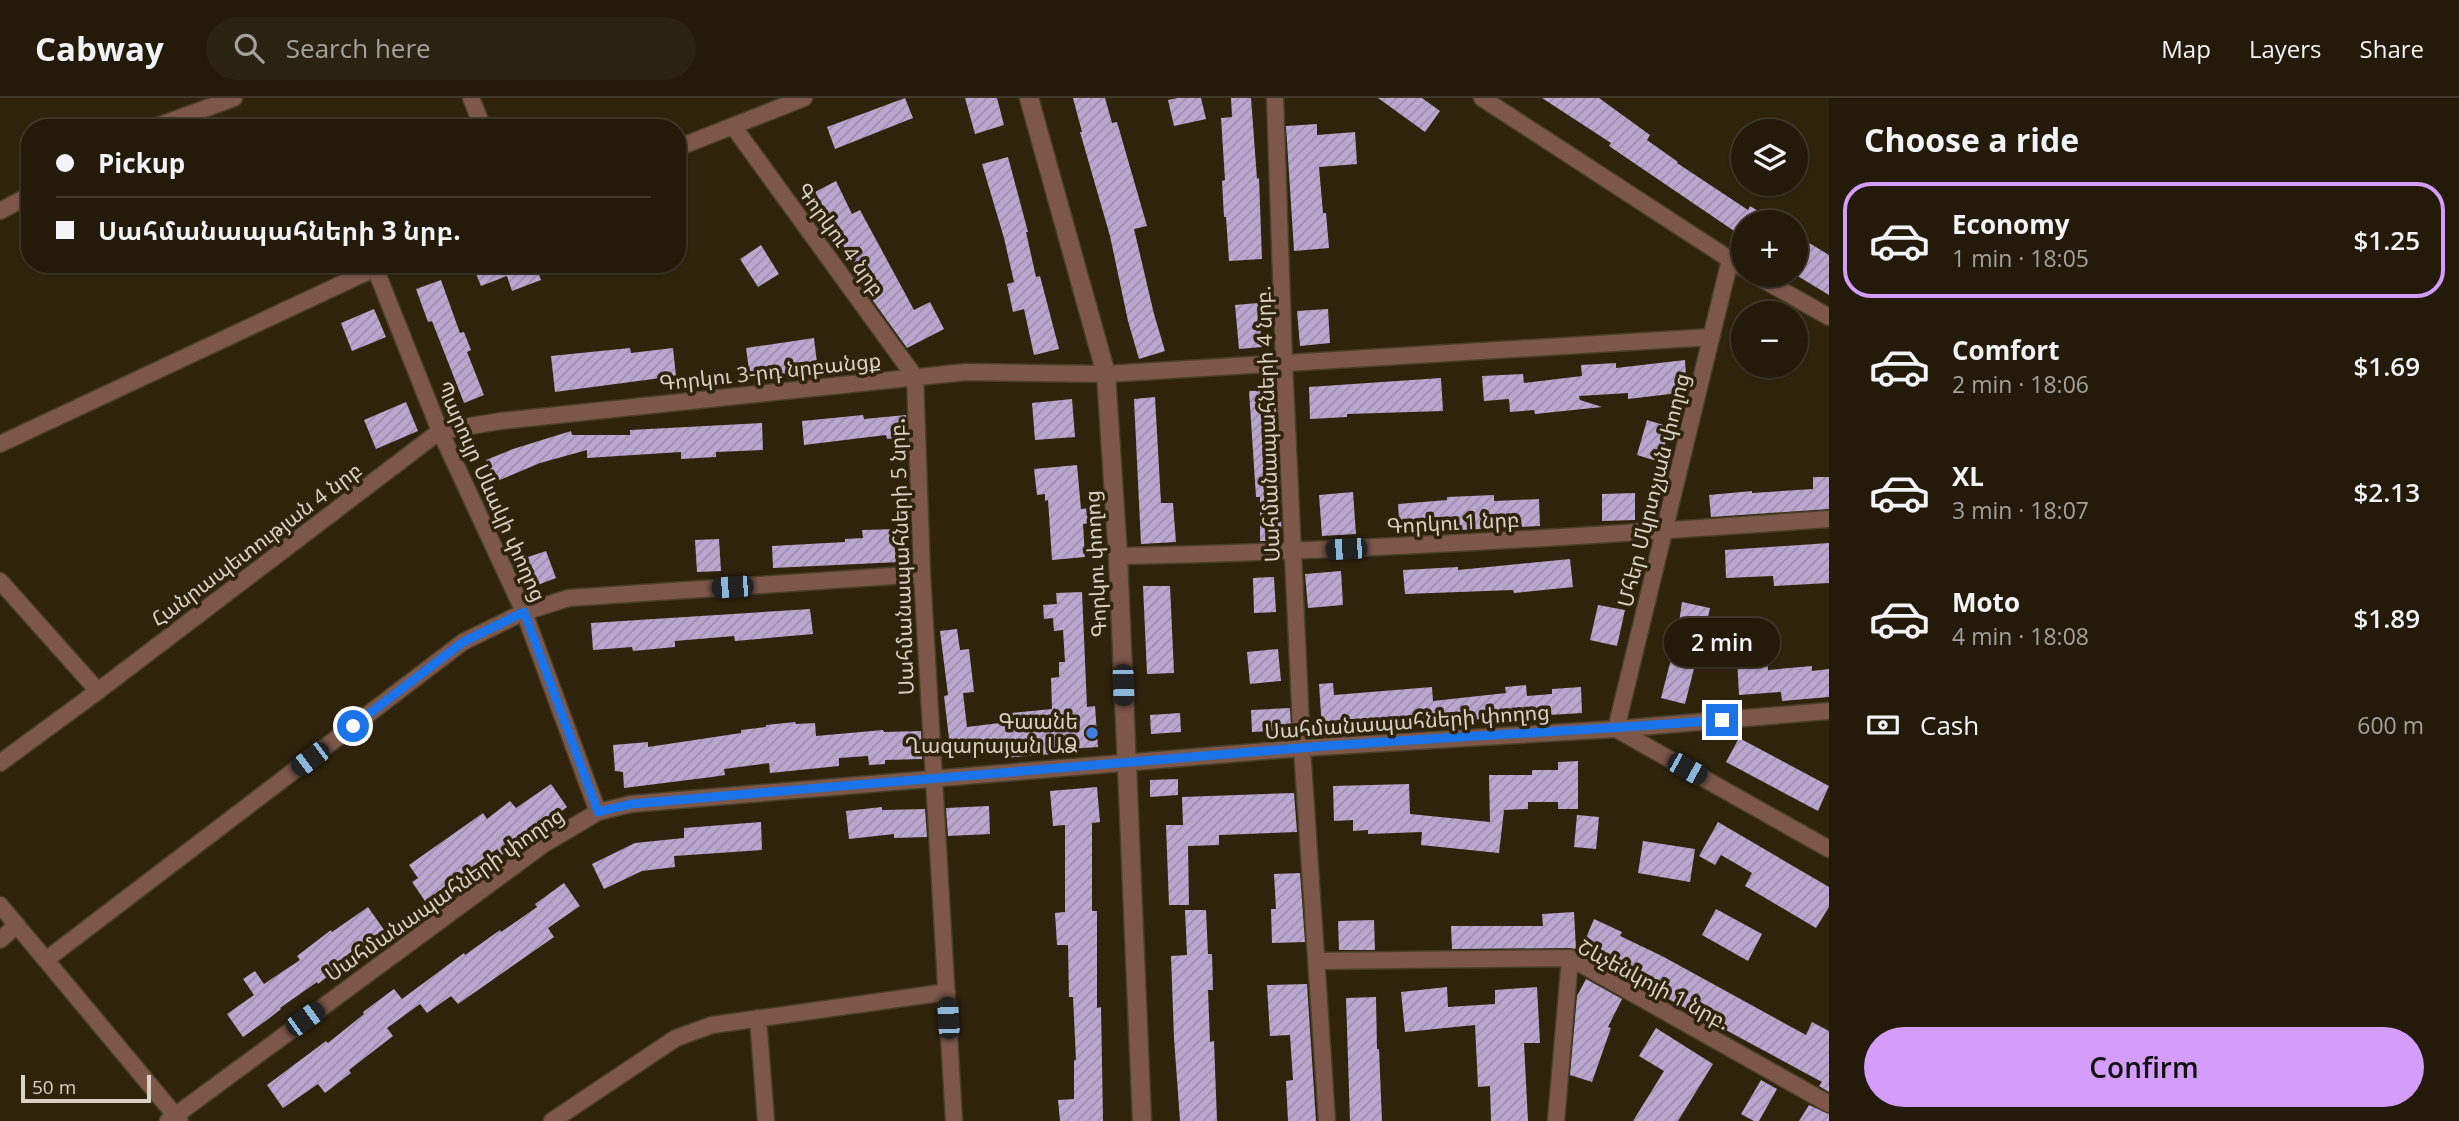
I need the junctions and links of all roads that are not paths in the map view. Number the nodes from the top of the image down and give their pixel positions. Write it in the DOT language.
graph roads {
  1 [pos="234,98"];
  2 [pos="471,98"];
  3 [pos="804,98"];
  4 [pos="1029,98"];
  5 [pos="1275,98"];
  6 [pos="1482,98"];
  7 [pos="177,119"];
  8 [pos="479,119"];
  9 [pos="733,126"];
  10 [pos="686,144"];
  11 [pos="21,200"];
  12 [pos="0,211"];
  13 [pos="1731,261"];
  14 [pos="364,273"];
  15 [pos="382,273"];
  16 [pos="1731,279"];
  17 [pos="1776,287"];
  18 [pos="1829,317"];
  19 [pos="1711,337"];
  20 [pos="1284,362"];
  21 [pos="1106,374"];
  22 [pos="915,377"];
  23 [pos="440,431"];
  24 [pos="0,444"];
  25 [pos="1829,519"];
  26 [pos="1664,531"];
  27 [pos="1293,552"];
  28 [pos="1118,556"];
  29 [pos="922,575"];
  30 [pos="0,580"];
  31 [pos="524,612"];
  32 [pos="98,691"];
  33 [pos="1829,711"];
  34 [pos="1616,729"];
  35 [pos="1302,748"];
  36 [pos="1126,762"];
  37 [pos="0,763"];
  38 [pos="933,778"];
  39 [pos="598,812"];
  40 [pos="1829,849"];
  41 [pos="0,905"];
  42 [pos="17,925"];
  43 [pos="0,940"];
  44 [pos="1570,958"];
  45 [pos="47,960"];
  46 [pos="1317,961"];
  47 [pos="947,992"];
  48 [pos="758,1018"];
  49 [pos="1829,1104"];
  50 [pos="174,1119"];
  51 [pos="552,1121"];
  52 [pos="766,1121"];
  53 [pos="954,1121"];
  54 [pos="1142,1121"];
  55 [pos="1327,1121"];
  56 [pos="1556,1121"];
  1 -- 7 [label="street"];
  2 -- 8 [label="street"];
  3 -- 9 [label="street"];
  4 -- 21 [label="street, Գորկու փողոց"];
  5 -- 20 [label="street, Սահմանապահների 4 նրբ."];
  6 -- 13 [label="street"];
  9 -- 10 [label="street"];
  9 -- 22 [label="street, Գորկու 4 նրբ"];
  11 -- 12 [label="street"];
  14 -- 24 [label="street"];
  15 -- 23 [label="street, Պարույր Սևակի փողոց"];
  16 -- 19 [label="street, Մհեր Մկրտչյան փողոց"];
  17 -- 18 [label="street"];
  19 -- 20 [label="street, Գորկու 3-րդ նրբանցք"];
  19 -- 26 [label="street, Մհեր Մկրտչյան փողոց"];
  20 -- 21 [label="street, Գորկու 3-րդ նրբանցք"];
  20 -- 27 [label="street, Սահմանապահների 4 նրբ."];
  21 -- 22 [label="street, Գորկու 3-րդ նրբանցք"];
  21 -- 28 [label="street, Գորկու փողոց"];
  22 -- 23 [label="street, Գորկու 3-րդ նրբանցք"];
  22 -- 29 [label="street, Սահմանապահների 5 նրբ."];
  23 -- 31 [label="street, Պարույր Սևակի փողոց"];
  23 -- 32 [label="street, Հանրապետության 4 նրբ"];
  25 -- 26 [label="street, Գորկու 1 նրբ"];
  26 -- 27 [label="street, Գորկու 1 նրբ"];
  26 -- 34 [label="street, Մհեր Մկրտչյան փողոց"];
  27 -- 28 [label="street, Գորկու 1 նրբ"];
  27 -- 35 [label="street, Սահմանապահների 4 նրբ."];
  28 -- 36 [label="street, Գորկու փողոց"];
  29 -- 31 [label="street"];
  29 -- 38 [label="street, Սահմանապահների 5 նրբ."];
  30 -- 32 [label="street"];
  31 -- 39 [label="street, Պարույր Սևակի փողոց"];
  31 -- 45 [label="street"];
  32 -- 37 [label="street, Հանրապետության 4 նրբ"];
  33 -- 34 [label="street, Սահմանապահների փողոց"];
  34 -- 35 [label="street, Սահմանապահների փողոց"];
  34 -- 40 [label="street"];
  35 -- 36 [label="street, Սահմանապահների փողոց"];
  35 -- 46 [label="street, Սահմանապահների 4 նրբ."];
  36 -- 38 [label="street, Սահմանապահների փողոց"];
  36 -- 54 [label="street, Գորկու փողոց"];
  38 -- 39 [label="street, Սահմանապահների փողոց"];
  38 -- 47 [label="street, Սահմանապահների 5 նրբ."];
  39 -- 50 [label="street, Սահմանապահների փողոց"];
  41 -- 42 [label="street"];
  42 -- 43 [label="street"];
  42 -- 45 [label="street"];
  44 -- 46 [label="street, Շևչենկոյի 1 նրբ."];
  44 -- 49 [label="street, Շևչենկոյի 1 նրբ."];
  44 -- 56 [label="street"];
  45 -- 50 [label="street"];
  46 -- 55 [label="street, Սահմանապահների 4 նրբ."];
  47 -- 48 [label="street"];
  47 -- 53 [label="street, Սահմանապահների 5 նրբ."];
  48 -- 51 [label="street"];
  48 -- 52 [label="street"];
}
